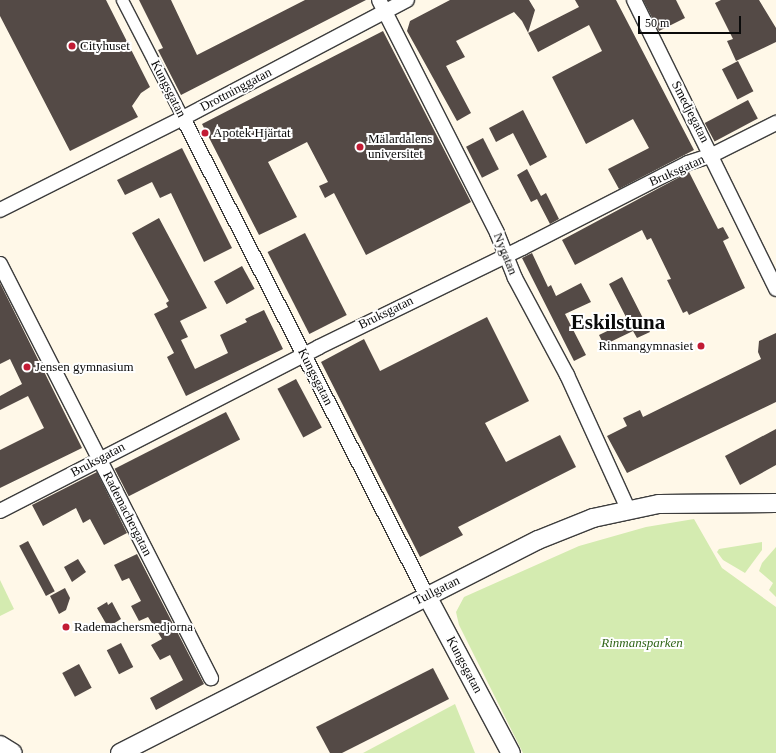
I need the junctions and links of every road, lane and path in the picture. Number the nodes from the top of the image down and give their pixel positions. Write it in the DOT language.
graph roads {
  1 [pos="122,0"];
  2 [pos="408,0"];
  3 [pos="634,0"];
  4 [pos="382,6"];
  5 [pos="183,118"];
  6 [pos="776,123"];
  7 [pos="712,155"];
  8 [pos="0,210"];
  9 [pos="506,254"];
  10 [pos="0,264"];
  11 [pos="776,288"];
  12 [pos="303,355"];
  13 [pos="99,459"];
  14 [pos="776,503"];
  15 [pos="628,509"];
  16 [pos="0,511"];
  17 [pos="427,596"];
  18 [pos="210,678"];
  19 [pos="0,744"];
  20 [pos="14,753"];
  21 [pos="120,753"];
  22 [pos="511,753"];
  1 -- 5 [label="street, Kungsgatan"];
  2 -- 4 [label="street, Drottninggatan"];
  3 -- 7 [label="street, Smedjegatan"];
  4 -- 5 [label="street, Drottninggatan"];
  4 -- 9 [label="street, Nygatan"];
  5 -- 8 [label="street, Drottninggatan"];
  5 -- 12 [label="street, Kungsgatan"];
  6 -- 7 [label="street, Bruksgatan"];
  7 -- 9 [label="street, Bruksgatan"];
  7 -- 11 [label="street, Smedjegatan"];
  9 -- 12 [label="street, Bruksgatan"];
  9 -- 15 [label="street, Nygatan"];
  10 -- 13 [label="street, Rademachergatan"];
  12 -- 13 [label="street, Bruksgatan"];
  12 -- 17 [label="street, Kungsgatan"];
  13 -- 16 [label="street, Bruksgatan"];
  13 -- 18 [label="street, Rademachergatan"];
  14 -- 15 [label="street, Tullgatan"];
  15 -- 17 [label="street, Tullgatan"];
  17 -- 21 [label="street, Tullgatan"];
  17 -- 22 [label="street, Kungsgatan"];
  19 -- 20 [label="street"];
}
